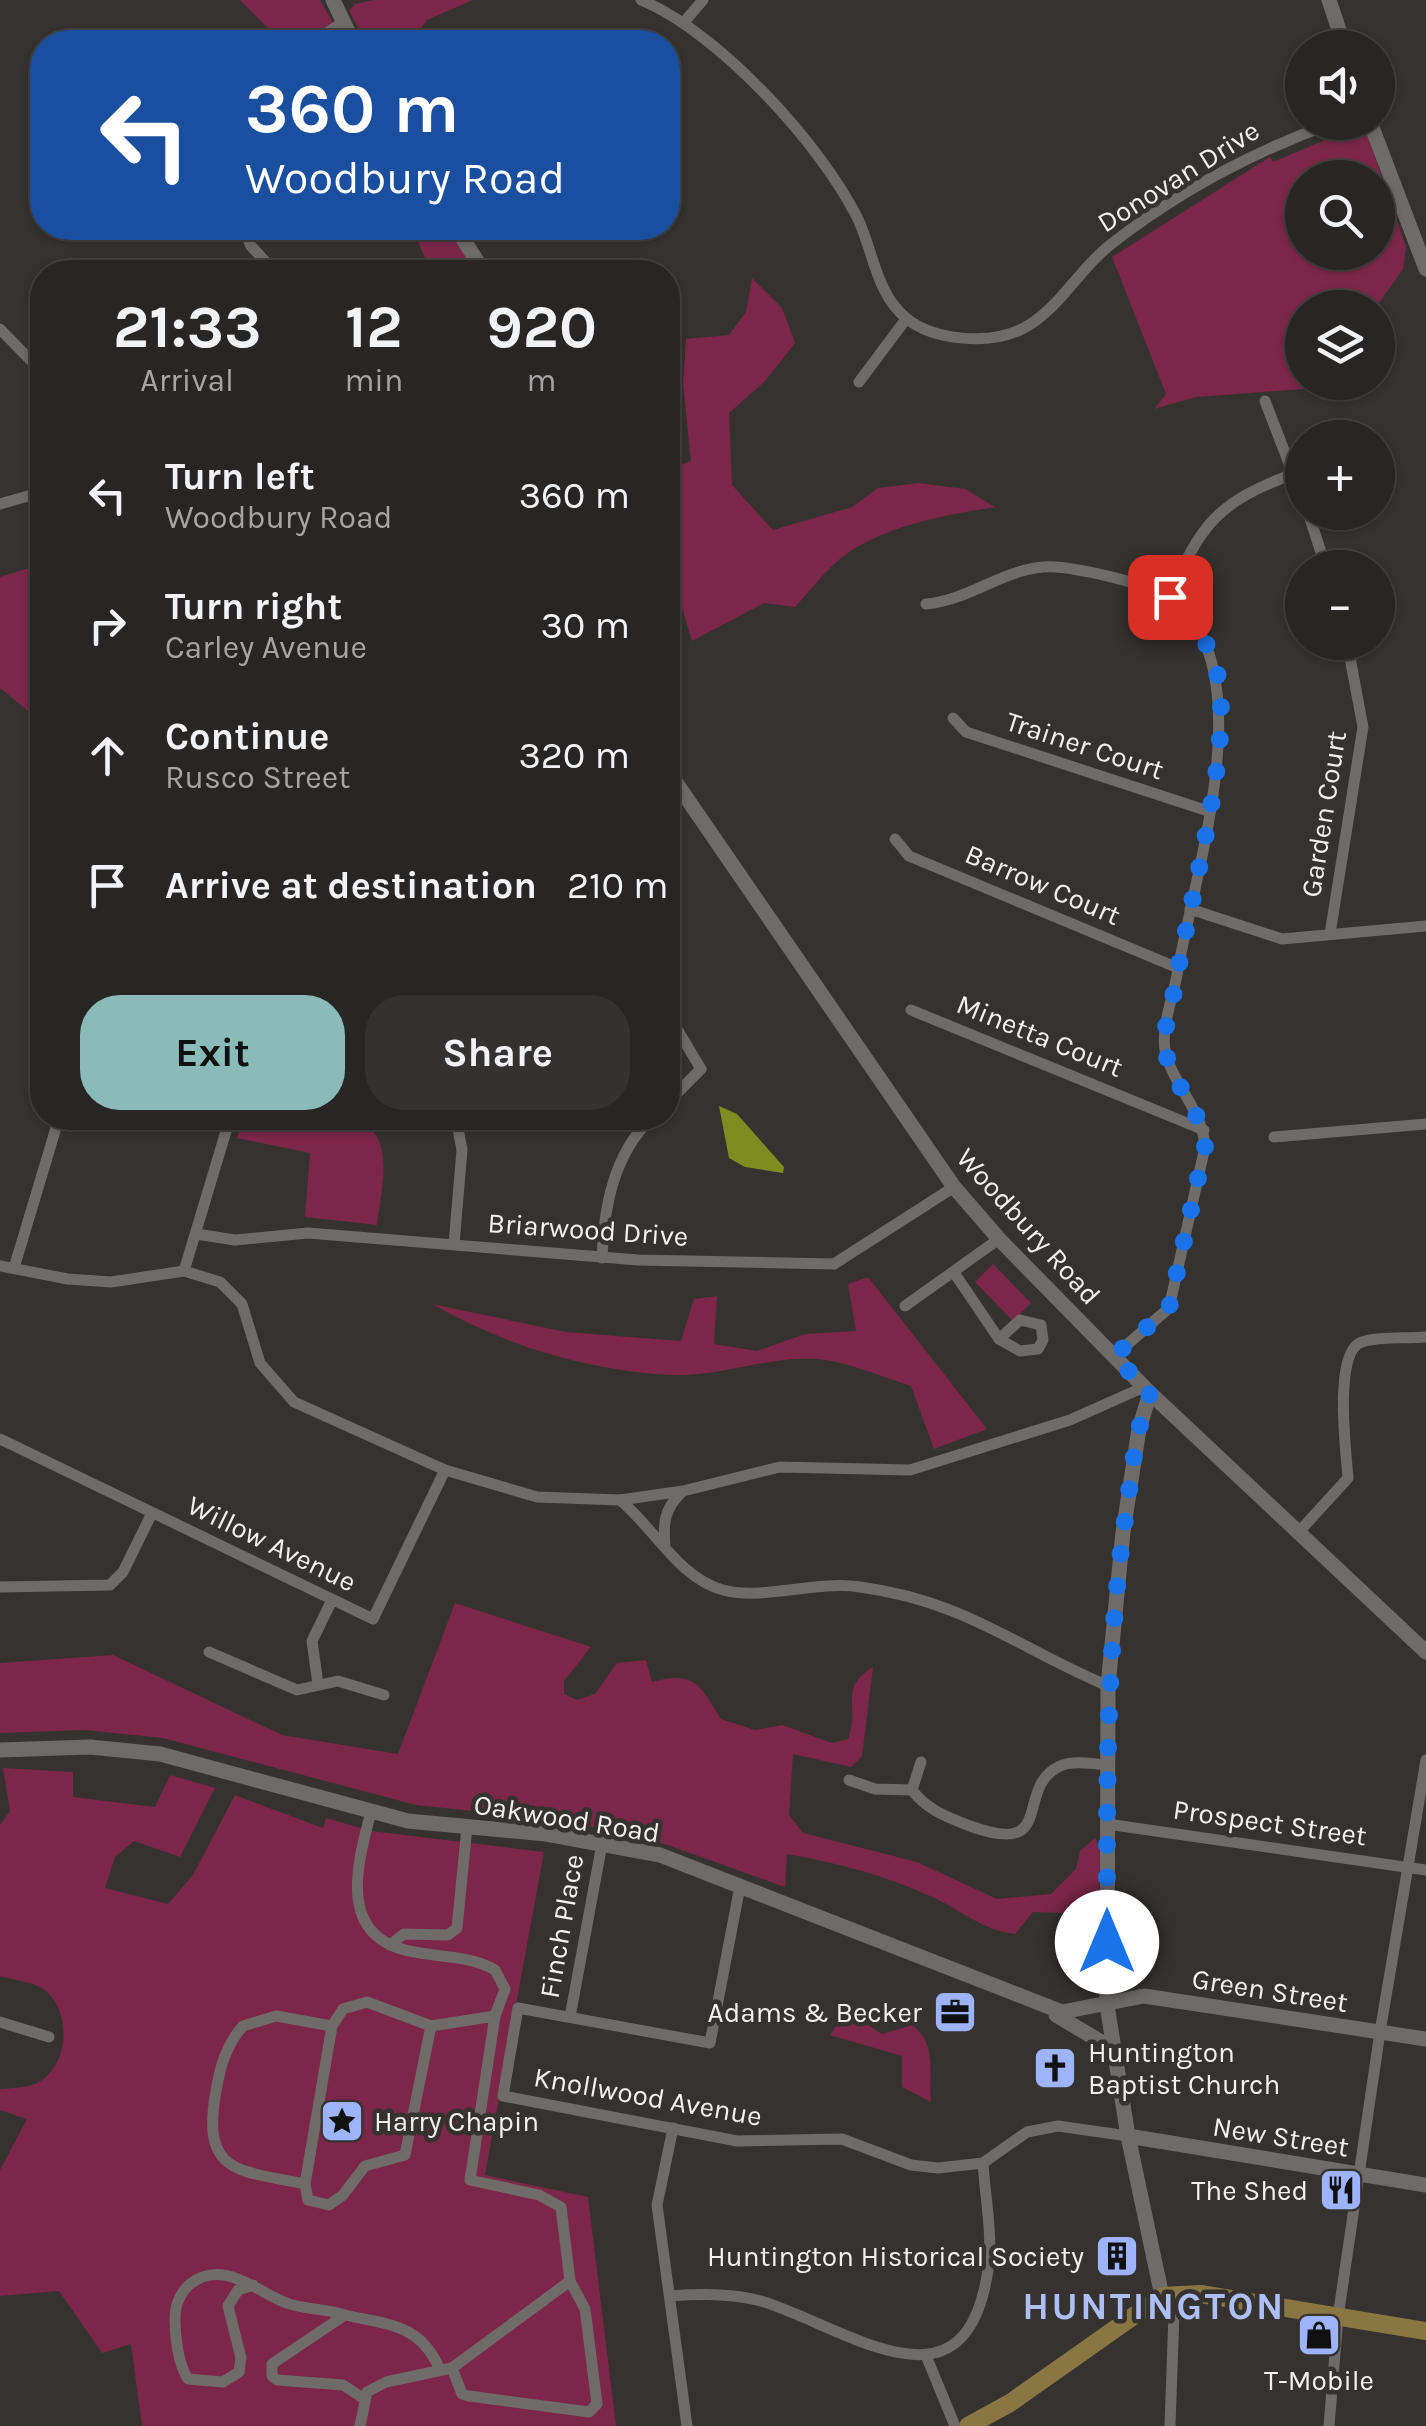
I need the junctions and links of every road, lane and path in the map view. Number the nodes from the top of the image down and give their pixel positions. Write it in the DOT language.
graph roads {
  1 [pos="641,0"];
  2 [pos="703,0"];
  3 [pos="1329,0"];
  4 [pos="338,1"];
  5 [pos="685,21"];
  6 [pos="343,22"];
  7 [pos="331,30"];
  8 [pos="347,30"];
  9 [pos="1339,30"];
  10 [pos="1286,140"];
  11 [pos="1378,140"];
  12 [pos="248,240"];
  13 [pos="1422,242"];
  14 [pos="264,260"];
  15 [pos="1426,269"];
  16 [pos="906,318"];
  17 [pos="0,329"];
  18 [pos="30,360"];
  19 [pos="859,382"];
  20 [pos="1265,401"];
  21 [pos="1285,453"];
  22 [pos="1285,477"];
  23 [pos="30,495"];
  24 [pos="0,504"];
  25 [pos="1170,597"];
  26 [pos="926,604"];
  27 [pos="1350,660"];
  28 [pos="952,718"];
  29 [pos="680,788"];
  30 [pos="1208,812"];
  31 [pos="896,839"];
  32 [pos="1190,909"];
  33 [pos="1426,926"];
  34 [pos="1330,934"];
  35 [pos="1178,968"];
  36 [pos="912,1010"];
  37 [pos="680,1033"];
  38 [pos="680,1090"];
  39 [pos="1426,1124"];
  40 [pos="55,1130"];
  41 [pos="226,1130"];
  42 [pos="458,1130"];
  43 [pos="641,1130"];
  44 [pos="1204,1130"];
  45 [pos="1274,1136"];
  46 [pos="954,1187"];
  47 [pos="196,1234"];
  48 [pos="999,1239"];
  49 [pos="454,1244"];
  50 [pos="602,1258"];
  51 [pos="0,1266"];
  52 [pos="14,1268"];
  53 [pos="184,1271"];
  54 [pos="955,1274"];
  55 [pos="905,1306"];
  56 [pos="1426,1337"];
  57 [pos="999,1339"];
  58 [pos="1114,1356"];
  59 [pos="1147,1390"];
  60 [pos="0,1438"];
  61 [pos="445,1470"];
  62 [pos="683,1491"];
  63 [pos="620,1500"];
  64 [pos="152,1513"];
  65 [pos="1297,1534"];
  66 [pos="665,1547"];
  67 [pos="0,1587"];
  68 [pos="332,1600"];
  69 [pos="208,1652"];
  70 [pos="1426,1652"];
  71 [pos="318,1684"];
  72 [pos="1108,1686"];
  73 [pos="384,1695"];
  74 [pos="0,1750"];
  75 [pos="1426,1760"];
  76 [pos="920,1762"];
  77 [pos="1107,1764"];
  78 [pos="850,1780"];
  79 [pos="912,1790"];
  80 [pos="371,1812"];
  81 [pos="1107,1824"];
  82 [pos="467,1827"];
  83 [pos="602,1844"];
  84 [pos="1405,1867"];
  85 [pos="1426,1870"];
  86 [pos="740,1886"];
  87 [pos="390,1945"];
  88 [pos="1107,2004"];
  89 [pos="1044,2008"];
  90 [pos="495,2016"];
  91 [pos="570,2017"];
  92 [pos="0,2022"];
  93 [pos="332,2026"];
  94 [pos="430,2026"];
  95 [pos="1380,2032"];
  96 [pos="49,2037"];
  97 [pos="1426,2039"];
  98 [pos="1113,2049"];
  99 [pos="674,2128"];
  100 [pos="1128,2136"];
  101 [pos="983,2163"];
  102 [pos="1360,2174"];
  103 [pos="305,2184"];
  104 [pos="1426,2184"];
  105 [pos="570,2281"];
  106 [pos="252,2285"];
  107 [pos="670,2296"];
  108 [pos="1162,2296"];
  109 [pos="345,2315"];
  110 [pos="1338,2316"];
  111 [pos="1426,2331"];
  112 [pos="926,2358"];
  113 [pos="446,2368"];
  114 [pos="363,2398"];
  115 [pos="360,2426"];
  116 [pos="687,2426"];
  117 [pos="956,2426"];
  118 [pos="968,2426"];
  119 [pos="1170,2426"];
  120 [pos="1328,2426"];
  1 -- 5 [label="street"];
  2 -- 5 [label="street"];
  3 -- 9 [label="main road"];
  4 -- 6 [label="main road"];
  5 -- 16 [label="street"];
  6 -- 7 [label="street"];
  6 -- 8 [label="main road"];
  10 -- 16 [label="street, Donovan Drive"];
  11 -- 13 [label="main road"];
  12 -- 14 [label="street"];
  13 -- 15 [label="main road"];
  16 -- 19 [label="street"];
  17 -- 18 [label="street"];
  20 -- 21 [label="street"];
  22 -- 25 [label="street"];
  23 -- 24 [label="street"];
  25 -- 26 [label="street"];
  25 -- 30 [label="street"];
  27 -- 34 [label="street, Garden Court"];
  28 -- 30 [label="street, Trainer Court"];
  29 -- 46 [label="main road, Woodbury Road"];
  30 -- 32 [label="street"];
  31 -- 35 [label="street, Barrow Court"];
  32 -- 34 [label="street"];
  32 -- 35 [label="street"];
  33 -- 34 [label="street"];
  35 -- 44 [label="street"];
  36 -- 44 [label="street, Minetta Court"];
  37 -- 38 [label="street"];
  39 -- 45 [label="street"];
  40 -- 52 [label="street"];
  41 -- 47 [label="street"];
  42 -- 49 [label="street"];
  43 -- 50 [label="street"];
  44 -- 58 [label="street"];
  46 -- 48 [label="main road, Woodbury Road"];
  46 -- 50 [label="street, Briarwood Drive"];
  47 -- 49 [label="street, Briarwood Drive"];
  47 -- 53 [label="street"];
  48 -- 54 [label="street"];
  48 -- 58 [label="main road, Woodbury Road"];
  49 -- 50 [label="street, Briarwood Drive"];
  51 -- 52 [label="street"];
  52 -- 53 [label="street"];
  53 -- 61 [label="street"];
  54 -- 55 [label="street"];
  54 -- 57 [label="street"];
  56 -- 65 [label="street"];
  58 -- 59 [label="main road, Woodbury Road"];
  59 -- 62 [label="street"];
  59 -- 65 [label="main road, Woodbury Road"];
  59 -- 72 [label="main road"];
  60 -- 64 [label="street, Willow Avenue"];
  61 -- 63 [label="street"];
  61 -- 68 [label="street, Willow Avenue"];
  62 -- 63 [label="street"];
  62 -- 66 [label="street"];
  63 -- 66 [label="street"];
  64 -- 67 [label="street"];
  64 -- 68 [label="street, Willow Avenue"];
  65 -- 70 [label="main road, Woodbury Road"];
  66 -- 72 [label="street"];
  68 -- 71 [label="street"];
  69 -- 71 [label="street"];
  71 -- 73 [label="street"];
  72 -- 77 [label="main road"];
  74 -- 80 [label="main road, Oakwood Road"];
  75 -- 84 [label="street"];
  76 -- 79 [label="street"];
  77 -- 79 [label="street"];
  77 -- 81 [label="main road"];
  78 -- 79 [label="street"];
  80 -- 82 [label="main road, Oakwood Road"];
  80 -- 87 [label="street"];
  81 -- 84 [label="street, Prospect Street"];
  81 -- 88 [label="main road"];
  82 -- 83 [label="main road, Oakwood Road"];
  82 -- 87 [label="street"];
  83 -- 86 [label="main road, Oakwood Road"];
  83 -- 91 [label="street, Finch Place"];
  84 -- 85 [label="street, Prospect Street"];
  84 -- 95 [label="street"];
  86 -- 89 [label="main road, Oakwood Road"];
  86 -- 91 [label="street"];
  87 -- 90 [label="street"];
  88 -- 89 [label="main road, Oakwood Road"];
  88 -- 95 [label="main road, Green Street"];
  88 -- 98 [label="main road"];
  89 -- 98 [label="main road"];
  90 -- 94 [label="street"];
  90 -- 105 [label="street"];
  91 -- 99 [label="street, Knollwood Avenue"];
  92 -- 96 [label="street"];
  93 -- 94 [label="street"];
  93 -- 103 [label="street"];
  93 -- 103 [label="street"];
  94 -- 103 [label="street"];
  95 -- 97 [label="main road, Green Street"];
  95 -- 102 [label="street"];
  98 -- 100 [label="main road"];
  99 -- 101 [label="street, Knollwood Avenue"];
  99 -- 107 [label="street"];
  100 -- 101 [label="street"];
  100 -- 102 [label="main road, New Street"];
  100 -- 108 [label="main road"];
  101 -- 112 [label="street"];
  102 -- 104 [label="main road, New Street"];
  102 -- 110 [label="street"];
  105 -- 113 [label="street"];
  105 -- 113 [label="street"];
  106 -- 106 [label="street"];
  106 -- 109 [label="street"];
  107 -- 112 [label="street"];
  107 -- 116 [label="street"];
  108 -- 110 [label="main road"];
  108 -- 118 [label="main road"];
  108 -- 119 [label="street"];
  109 -- 113 [label="street"];
  109 -- 114 [label="street"];
  110 -- 111 [label="main road"];
  110 -- 120 [label="street"];
  112 -- 117 [label="street"];
  113 -- 114 [label="street"];
  114 -- 115 [label="street"];
}
